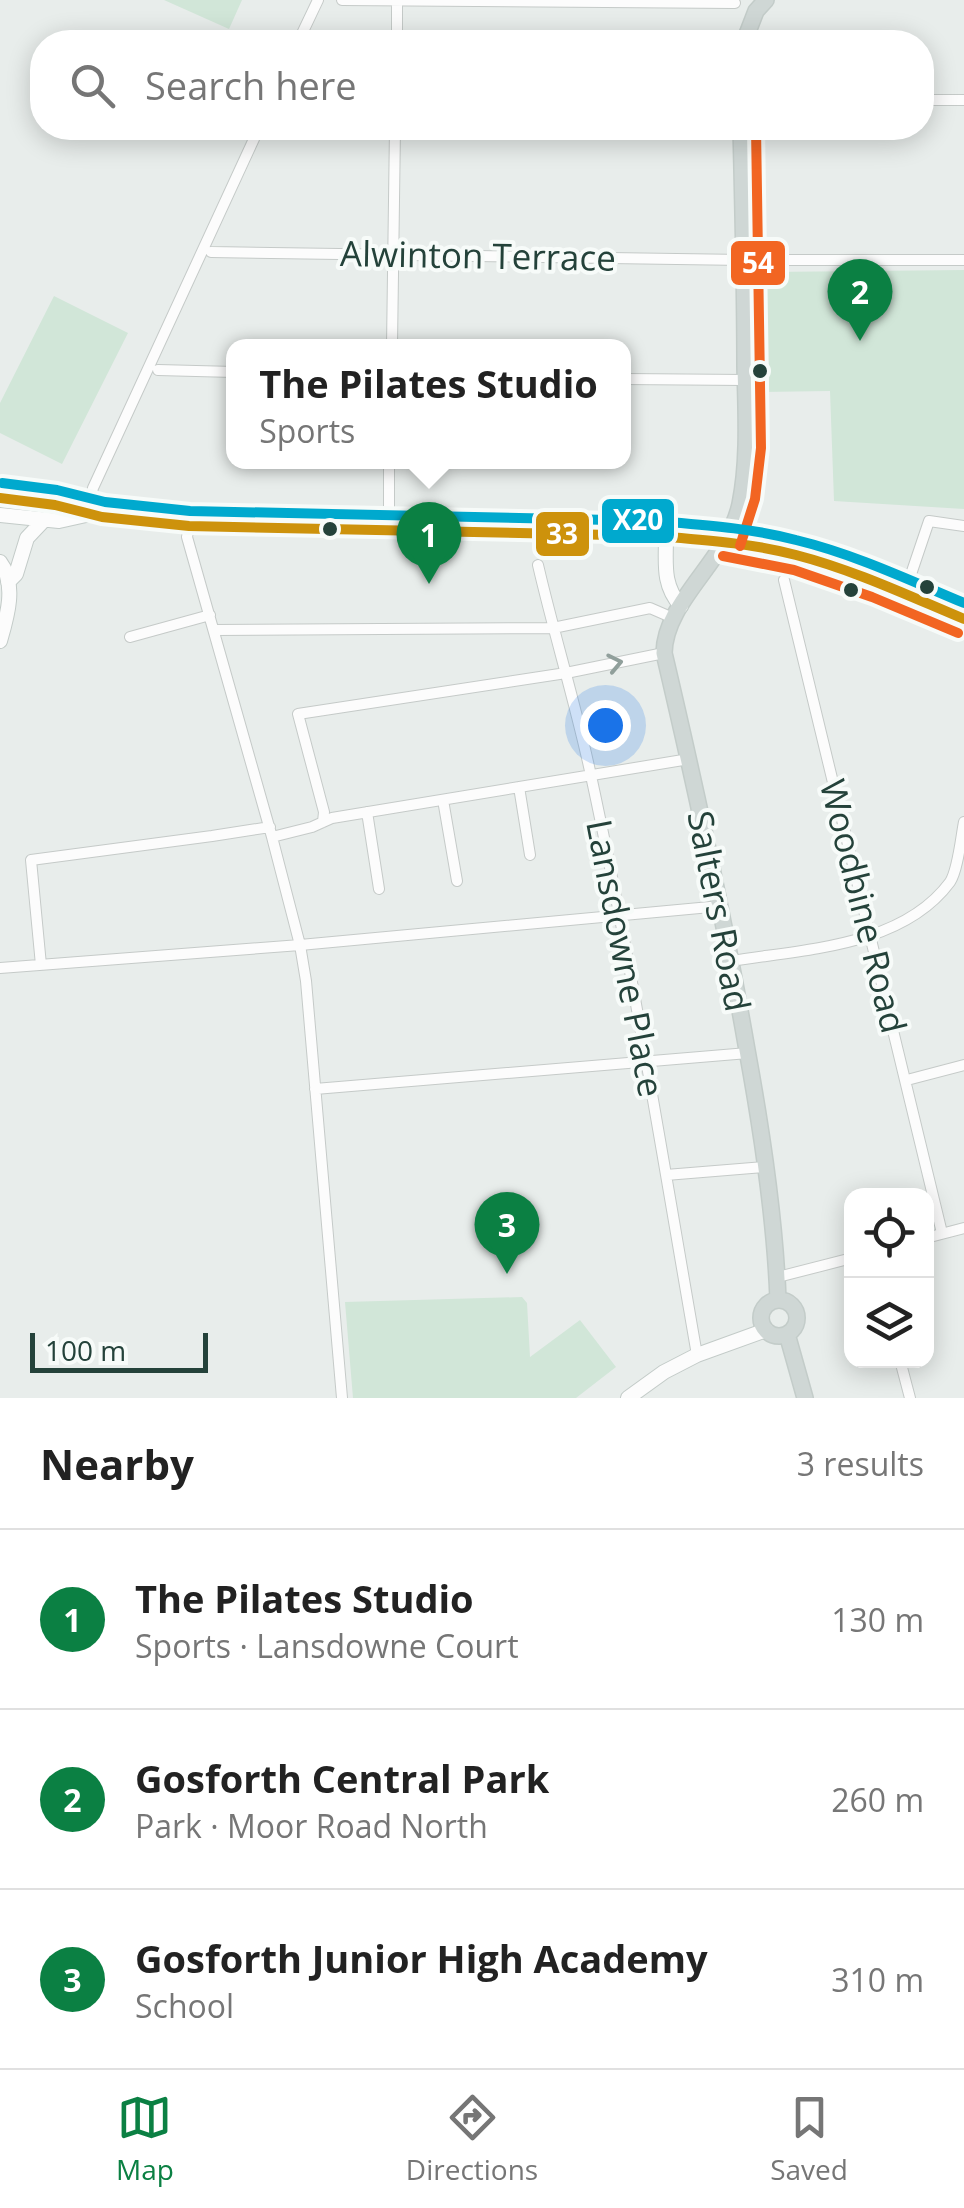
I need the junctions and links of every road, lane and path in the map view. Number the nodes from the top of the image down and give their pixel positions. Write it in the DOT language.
graph roads {
  1 [pos="318,0"];
  2 [pos="342,0"];
  3 [pos="398,0"];
  4 [pos="766,0"];
  5 [pos="735,3"];
  6 [pos="304,30"];
  7 [pos="397,30"];
  8 [pos="749,30"];
  9 [pos="934,100"];
  10 [pos="964,100"];
  11 [pos="253,140"];
  12 [pos="395,140"];
  13 [pos="740,140"];
  14 [pos="211,252"];
  15 [pos="394,254"];
  16 [pos="744,260"];
  17 [pos="964,260"];
  18 [pos="392,339"];
  19 [pos="158,370"];
  20 [pos="226,372"];
  21 [pos="631,378"];
  22 [pos="745,380"];
  23 [pos="390,469"];
  24 [pos="0,498"];
  25 [pos="0,515"];
  26 [pos="86,515"];
  27 [pos="45,520"];
  28 [pos="189,526"];
  29 [pos="964,526"];
  30 [pos="389,532"];
  31 [pos="666,537"];
  32 [pos="726,542"];
  33 [pos="0,562"];
  34 [pos="538,565"];
  35 [pos="4,578"];
  36 [pos="784,580"];
  37 [pos="904,595"];
  38 [pos="677,612"];
  39 [pos="210,615"];
  40 [pos="964,619"];
  41 [pos="552,628"];
  42 [pos="214,630"];
  43 [pos="130,637"];
  44 [pos="0,641"];
  45 [pos="664,653"];
  46 [pos="566,672"];
  47 [pos="688,758"];
  48 [pos="591,775"];
  49 [pos="519,787"];
  50 [pos="444,800"];
  51 [pos="367,812"];
  52 [pos="324,822"];
  53 [pos="964,822"];
  54 [pos="271,832"];
  55 [pos="530,856"];
  56 [pos="457,881"];
  57 [pos="380,889"];
  58 [pos="721,906"];
  59 [pos="620,916"];
  60 [pos="872,937"];
  61 [pos="300,944"];
  62 [pos="731,961"];
  63 [pos="41,965"];
  64 [pos="0,968"];
  65 [pos="748,1053"];
  66 [pos="646,1062"];
  67 [pos="964,1065"];
  68 [pos="906,1080"];
  69 [pos="315,1089"];
  70 [pos="765,1166"];
  71 [pos="666,1176"];
  72 [pos="964,1228"];
  73 [pos="942,1234"];
  74 [pos="934,1236"];
  75 [pos="844,1260"];
  76 [pos="778,1277"];
  77 [pos="778,1300"];
  78 [pos="766,1330"];
  79 [pos="787,1334"];
  80 [pos="697,1355"];
  81 [pos="902,1368"];
  82 [pos="342,1398"];
  83 [pos="628,1398"];
  84 [pos="805,1398"];
  85 [pos="910,1398"];
  1 -- 6 [label="street"];
  2 -- 3 [label="street"];
  3 -- 5 [label="street"];
  3 -- 7 [label="street"];
  4 -- 8 [label="main road"];
  9 -- 10 [label="street"];
  11 -- 26 [label="street"];
  12 -- 15 [label="street"];
  13 -- 16 [label="main road, Salters Road"];
  14 -- 15 [label="street, Alwinton Terrace"];
  15 -- 16 [label="street, Alwinton Terrace"];
  15 -- 18 [label="street"];
  16 -- 17 [label="street, Alwinton Terrace"];
  16 -- 22 [label="main road, Salters Road"];
  19 -- 20 [label="street"];
  21 -- 22 [label="street"];
  22 -- 32 [label="main road, Salters Road"];
  23 -- 30 [label="street"];
  24 -- 26 [label="main road"];
  25 -- 27 [label="main road"];
  26 -- 27 [label="main road"];
  26 -- 28 [label="main road"];
  27 -- 35 [label="main road"];
  28 -- 30 [label="main road"];
  28 -- 39 [label="street"];
  29 -- 37 [label="street"];
  30 -- 31 [label="main road"];
  31 -- 32 [label="main road"];
  31 -- 38 [label="main road"];
  32 -- 37 [label="main road"];
  32 -- 38 [label="main road, Salters Road"];
  33 -- 35 [label="main road"];
  34 -- 41 [label="street, Lansdowne Place"];
  35 -- 44 [label="main road"];
  36 -- 60 [label="street, Woodbine Road"];
  37 -- 40 [label="main road"];
  38 -- 41 [label="street"];
  38 -- 45 [label="main road, Salters Road"];
  39 -- 42 [label="street"];
  39 -- 43 [label="street"];
  41 -- 42 [label="street"];
  41 -- 46 [label="street, Lansdowne Place"];
  42 -- 54 [label="street"];
  46 -- 45 [label="street, one-way"];
  45 -- 47 [label="main road, Salters Road"];
  46 -- 48 [label="street, Lansdowne Place"];
  46 -- 52 [label="street"];
  47 -- 48 [label="street"];
  47 -- 58 [label="main road, Salters Road"];
  48 -- 49 [label="street"];
  48 -- 59 [label="street, Lansdowne Place"];
  49 -- 50 [label="street"];
  49 -- 55 [label="street"];
  50 -- 51 [label="street"];
  50 -- 56 [label="street"];
  51 -- 52 [label="street"];
  51 -- 57 [label="street"];
  52 -- 54 [label="street"];
  53 -- 60 [label="street"];
  54 -- 61 [label="street"];
  54 -- 63 [label="street"];
  58 -- 59 [label="street"];
  58 -- 62 [label="main road, Salters Road"];
  59 -- 61 [label="street"];
  59 -- 66 [label="street, Lansdowne Place"];
  60 -- 62 [label="street"];
  60 -- 68 [label="street, Woodbine Road"];
  61 -- 63 [label="street"];
  61 -- 69 [label="street"];
  62 -- 65 [label="main road, Salters Road"];
  63 -- 64 [label="street"];
  65 -- 66 [label="street"];
  65 -- 70 [label="main road, Salters Road"];
  66 -- 69 [label="street"];
  66 -- 71 [label="street, Lansdowne Place"];
  67 -- 68 [label="street"];
  68 -- 73 [label="street, Woodbine Road"];
  69 -- 82 [label="street"];
  70 -- 71 [label="street"];
  70 -- 76 [label="main road, Salters Road"];
  71 -- 80 [label="street, Lansdowne Place"];
  72 -- 73 [label="street"];
  73 -- 74 [label="street"];
  75 -- 76 [label="street"];
  76 -- 77 [label="main road, Salters Road"];
  77 -- 78 [label="main road"];
  77 -- 79 [label="main road"];
  78 -- 79 [label="main road"];
  78 -- 80 [label="main road"];
  79 -- 84 [label="main road"];
  80 -- 83 [label="main road"];
  81 -- 85 [label="street"];
}
